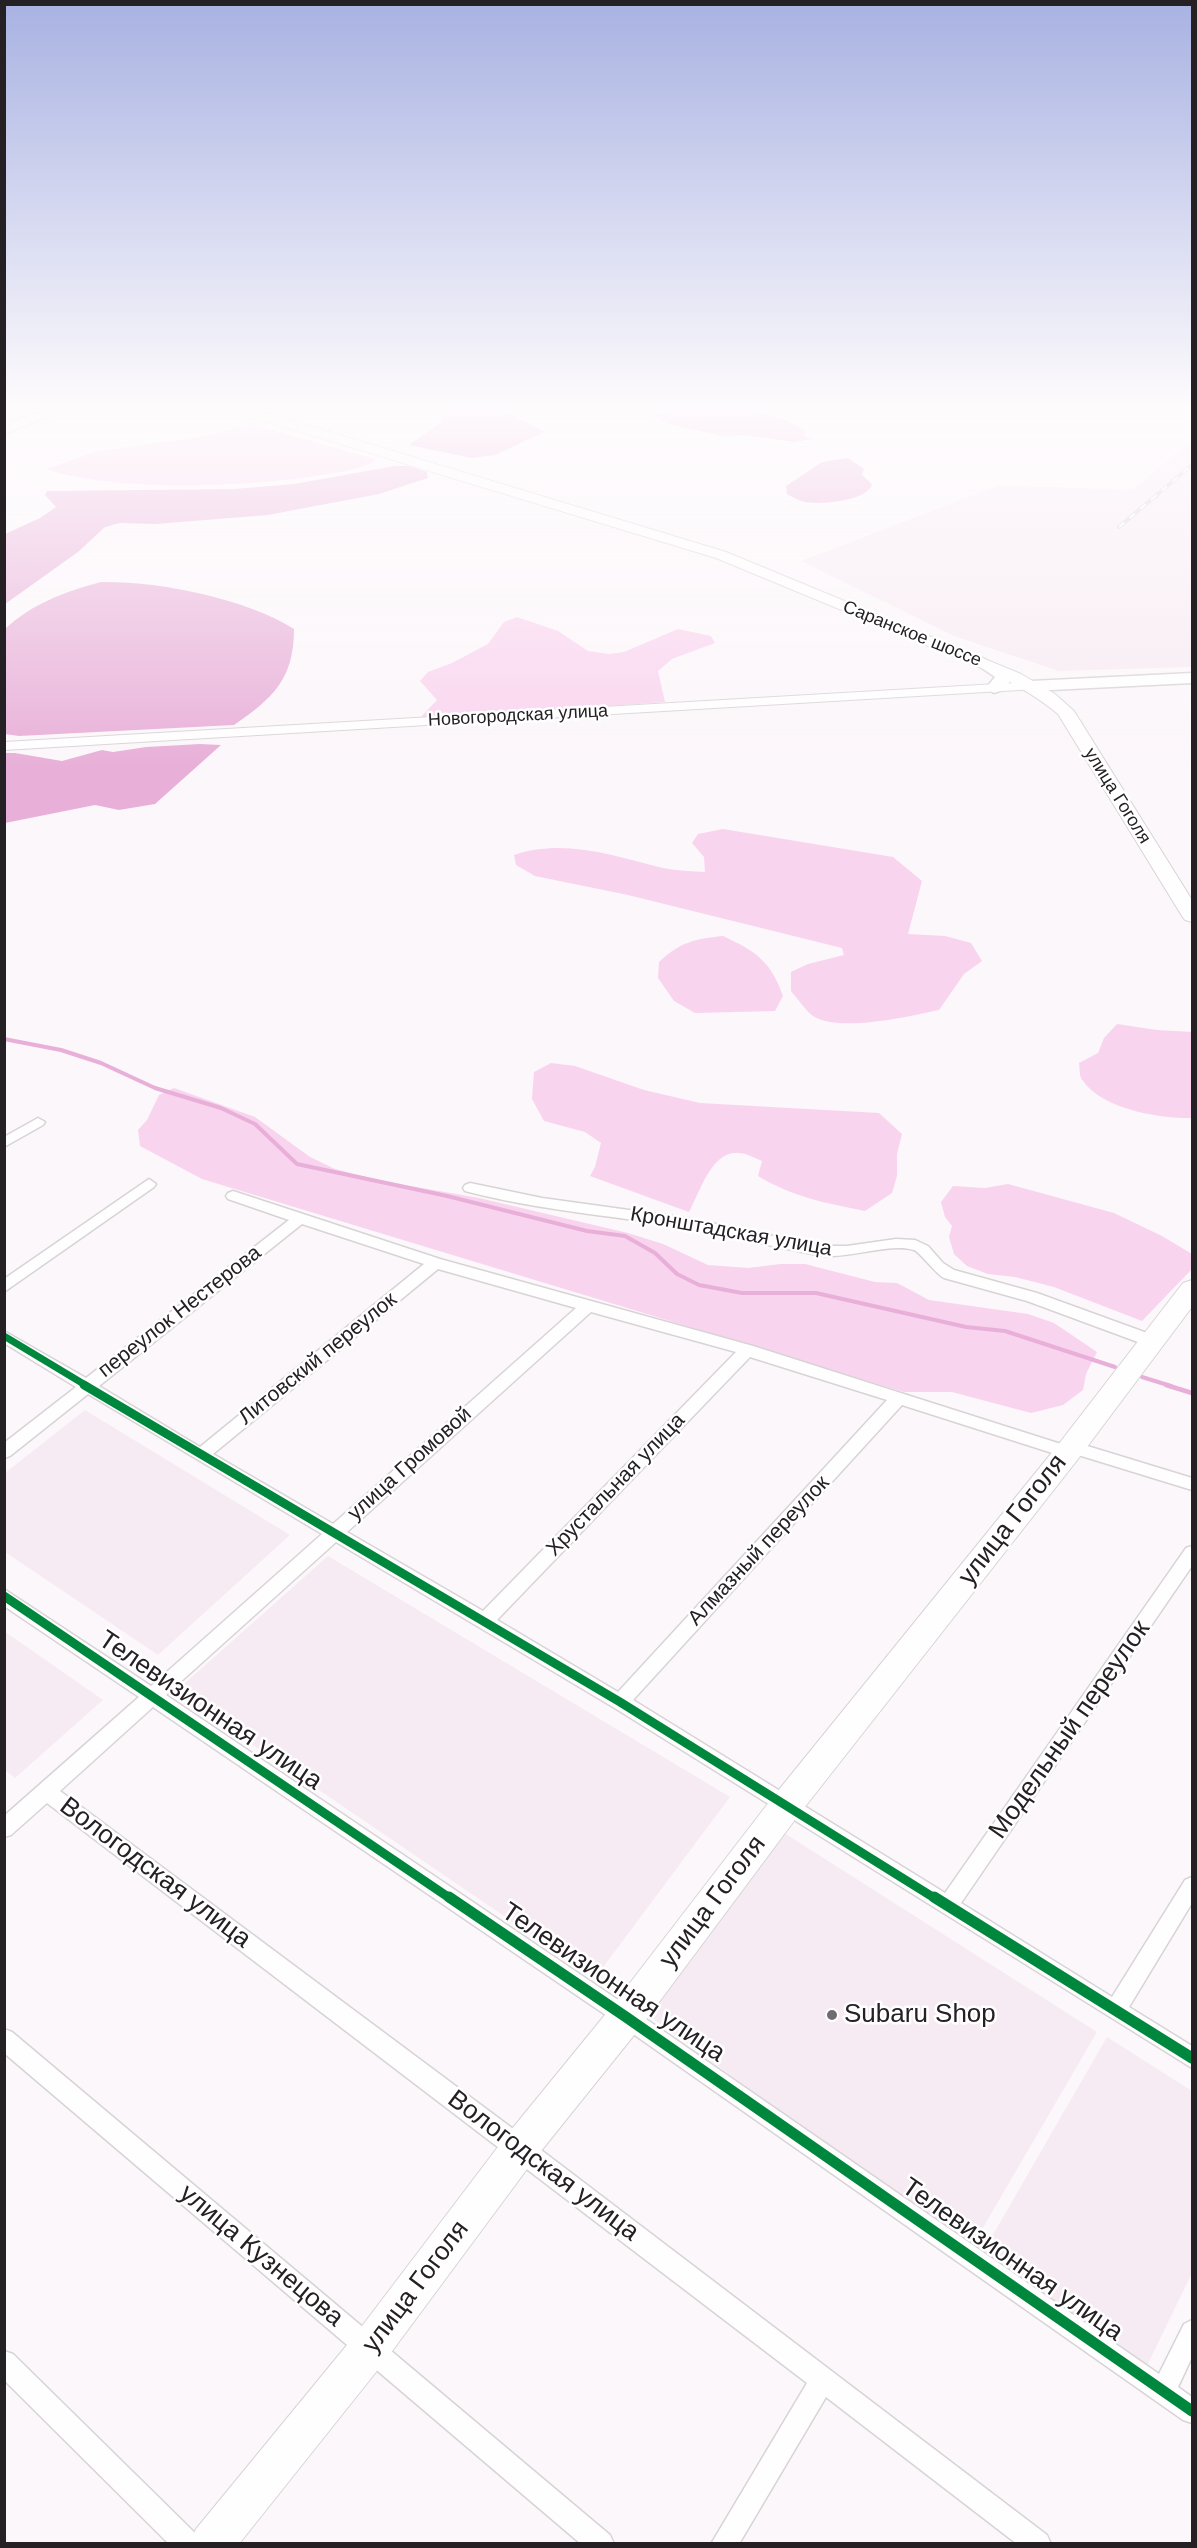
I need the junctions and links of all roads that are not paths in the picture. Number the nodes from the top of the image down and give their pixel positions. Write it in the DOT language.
graph roads {
  1 [pos="635,529"];
  2 [pos="989,665"];
  3 [pos="1192,678"];
  4 [pos="1083,683"];
  5 [pos="1031,686"];
  6 [pos="994,688"];
  7 [pos="1065,711"];
  8 [pos="4,746"];
  9 [pos="1192,916"];
  10 [pos="38,1122"];
  11 [pos="4,1143"];
  12 [pos="149,1184"];
  13 [pos="470,1188"];
  14 [pos="233,1196"];
  15 [pos="300,1218"];
  16 [pos="435,1263"];
  17 [pos="4,1287"];
  18 [pos="1192,1289"];
  19 [pos="589,1305"];
  20 [pos="4,1336"];
  21 [pos="1152,1341"];
  22 [pos="747,1350"];
  23 [pos="86,1386"];
  24 [pos="898,1399"];
  25 [pos="1069,1450"];
  26 [pos="4,1452"];
  27 [pos="201,1455"];
  28 [pos="1192,1484"];
  29 [pos="334,1532"];
  30 [pos="1192,1553"];
  31 [pos="4,1596"];
  32 [pos="485,1621"];
  33 [pos="153,1698"];
  34 [pos="620,1702"];
  35 [pos="47,1792"];
  36 [pos="785,1807"];
  37 [pos="4,1829"];
  38 [pos="1192,1886"];
  39 [pos="948,1906"];
  40 [pos="1116,2010"];
  41 [pos="626,2017"];
  42 [pos="4,2039"];
  43 [pos="1192,2058"];
  44 [pos="520,2148"];
  45 [pos="1192,2332"];
  46 [pos="370,2348"];
  47 [pos="4,2363"];
  48 [pos="823,2379"];
  49 [pos="1164,2391"];
  50 [pos="1192,2411"];
  51 [pos="188,2544"];
  52 [pos="211,2544"];
  53 [pos="601,2544"];
  54 [pos="724,2544"];
  55 [pos="1038,2544"];
  1 -- 2 [label="highway, Саранское шоссе"];
  2 -- 4 [label="main road"];
  2 -- 5 [label="highway, Саранское шоссе"];
  2 -- 6 [label="main road"];
  3 -- 4 [label="main road"];
  4 -- 5 [label="main road"];
  4 -- 7 [label="main road"];
  5 -- 6 [label="street, Новогородская улица"];
  5 -- 7 [label="highway, улица Гоголя"];
  6 -- 8 [label="street, Новогородская улица"];
  7 -- 9 [label="highway, улица Гоголя"];
  10 -- 11 [label="street"];
  12 -- 17 [label="street"];
  13 -- 21 [label="street, Кронштадская улица"];
  14 -- 15 [label="street"];
  15 -- 16 [label="street"];
  15 -- 23 [label="street, переулок Нестерова"];
  16 -- 19 [label="street"];
  16 -- 27 [label="street, Литовский переулок"];
  18 -- 21 [label="highway, улица Гоголя"];
  19 -- 22 [label="street"];
  19 -- 29 [label="street, улица Громовой"];
  20 -- 23 [label="street"];
  21 -- 25 [label="highway, улица Гоголя"];
  22 -- 24 [label="street"];
  22 -- 32 [label="street, Хрустальная улица"];
  23 -- 26 [label="street, переулок Нестерова"];
  23 -- 27 [label="street"];
  24 -- 25 [label="street"];
  24 -- 34 [label="street, Алмазный переулок"];
  25 -- 28 [label="street"];
  25 -- 36 [label="highway, улица Гоголя"];
  27 -- 29 [label="street"];
  29 -- 32 [label="street"];
  29 -- 33 [label="street, улица Громовой"];
  30 -- 39 [label="street, Модельный переулок"];
  31 -- 33 [label="street, Телевизионная улица"];
  32 -- 34 [label="street"];
  33 -- 35 [label="street, улица Громовой"];
  33 -- 41 [label="street, Телевизионная улица"];
  34 -- 36 [label="street"];
  35 -- 37 [label="street, улица Громовой"];
  35 -- 44 [label="street, Вологодская улица"];
  36 -- 39 [label="street"];
  36 -- 41 [label="highway, улица Гоголя"];
  38 -- 40 [label="street"];
  39 -- 40 [label="street"];
  40 -- 43 [label="street"];
  41 -- 44 [label="highway, улица Гоголя"];
  41 -- 49 [label="street, Телевизионная улица"];
  42 -- 46 [label="street, улица Кузнецова"];
  44 -- 46 [label="highway, улица Гоголя"];
  44 -- 48 [label="street, Вологодская улица"];
  45 -- 49 [label="street"];
  46 -- 52 [label="highway, улица Гоголя"];
  46 -- 53 [label="street, улица Кузнецова"];
  47 -- 51 [label="street"];
  48 -- 54 [label="street"];
  48 -- 55 [label="street, Вологодская улица"];
  49 -- 50 [label="street, Телевизионная улица"];
}
